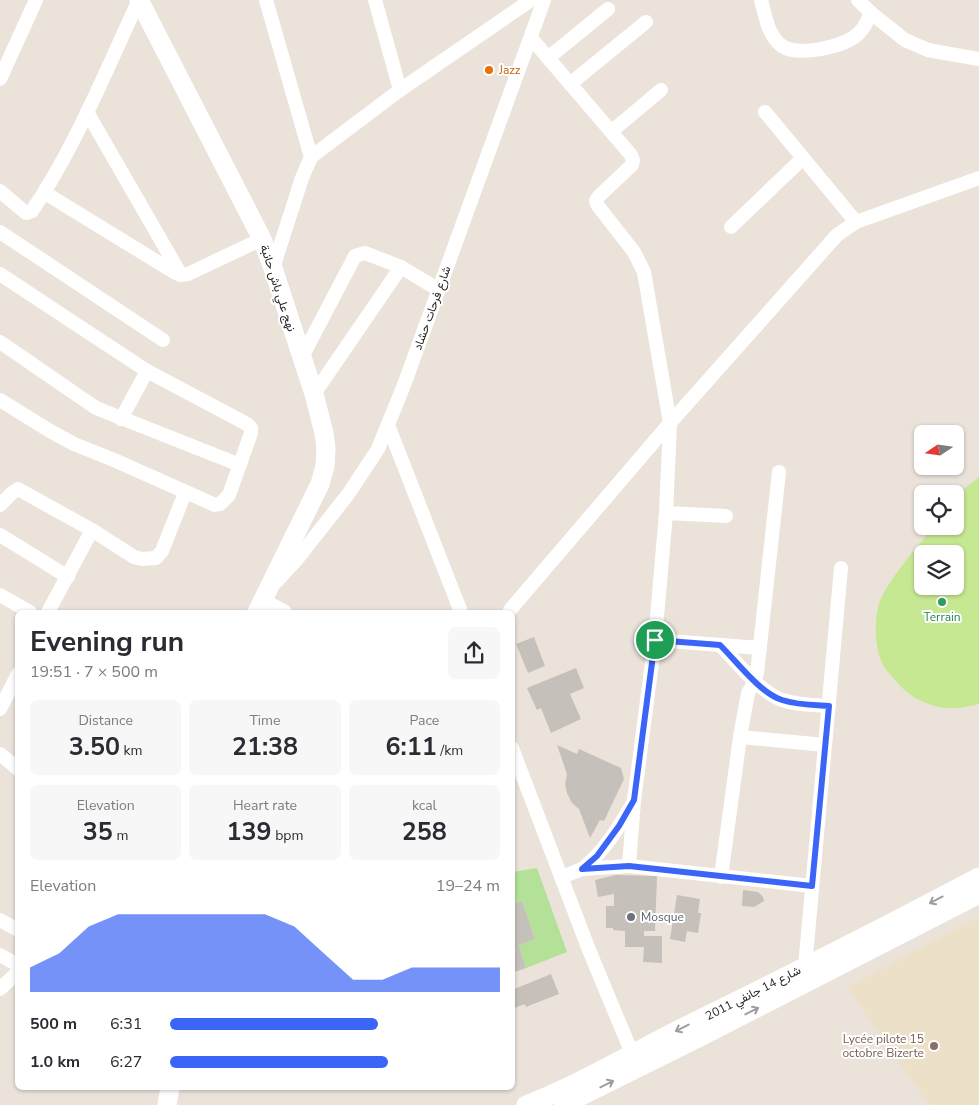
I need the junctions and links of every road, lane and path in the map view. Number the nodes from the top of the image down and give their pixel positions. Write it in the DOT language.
graph roads {
  1 [pos="36,0"];
  2 [pos="139,0"];
  3 [pos="266,0"];
  4 [pos="375,0"];
  5 [pos="510,0"];
  6 [pos="544,0"];
  7 [pos="761,0"];
  8 [pos="858,0"];
  9 [pos="527,2"];
  10 [pos="608,9"];
  11 [pos="871,13"];
  12 [pos="646,22"];
  13 [pos="531,38"];
  14 [pos="548,58"];
  15 [pos="979,59"];
  16 [pos="0,78"];
  17 [pos="570,84"];
  18 [pos="400,90"];
  19 [pos="662,90"];
  20 [pos="87,112"];
  21 [pos="765,112"];
  22 [pos="612,131"];
  23 [pos="311,157"];
  24 [pos="803,158"];
  25 [pos="979,178"];
  26 [pos="0,191"];
  27 [pos="44,192"];
  28 [pos="856,222"];
  29 [pos="732,227"];
  30 [pos="0,232"];
  31 [pos="262,239"];
  32 [pos="272,268"];
  33 [pos="401,268"];
  34 [pos="0,274"];
  35 [pos="181,275"];
  36 [pos="439,290"];
  37 [pos="163,340"];
  38 [pos="0,342"];
  39 [pos="301,359"];
  40 [pos="147,371"];
  41 [pos="314,394"];
  42 [pos="0,400"];
  43 [pos="121,419"];
  44 [pos="670,423"];
  45 [pos="388,425"];
  46 [pos="240,465"];
  47 [pos="779,472"];
  48 [pos="185,493"];
  49 [pos="0,505"];
  50 [pos="666,513"];
  51 [pos="726,516"];
  52 [pos="92,530"];
  53 [pos="0,535"];
  54 [pos="841,568"];
  55 [pos="68,576"];
  56 [pos="0,595"];
  57 [pos="263,600"];
  58 [pos="26,610"];
  59 [pos="49,610"];
  60 [pos="281,610"];
  61 [pos="460,610"];
  62 [pos="510,610"];
  63 [pos="655,640"];
  64 [pos="720,645"];
  65 [pos="760,648"];
  66 [pos="15,680"];
  67 [pos="755,681"];
  68 [pos="829,706"];
  69 [pos="0,709"];
  70 [pos="740,736"];
  71 [pos="825,745"];
  72 [pos="0,754"];
  73 [pos="515,756"];
  74 [pos="15,766"];
  75 [pos="634,800"];
  76 [pos="629,866"];
  77 [pos="582,869"];
  78 [pos="562,877"];
  79 [pos="721,877"];
  80 [pos="979,877"];
  81 [pos="812,886"];
  82 [pos="979,894"];
  83 [pos="0,920"];
  84 [pos="15,928"];
  85 [pos="0,955"];
  86 [pos="15,963"];
  87 [pos="805,967"];
  88 [pos="15,975"];
  89 [pos="1,987"];
  90 [pos="636,1060"];
  91 [pos="170,1090"];
  92 [pos="167,1105"];
  93 [pos="526,1105"];
  94 [pos="563,1105"];
  1 -- 16 [label="street"];
  2 -- 20 [label="street"];
  2 -- 31 [label="main road, نهج علي باش حانبة"];
  3 -- 23 [label="street"];
  4 -- 18 [label="street"];
  5 -- 9 [label="street"];
  6 -- 13 [label="street, شارع فرحات حشاد"];
  7 -- 11 [label="street"];
  8 -- 11 [label="street"];
  9 -- 18 [label="street"];
  10 -- 14 [label="street"];
  11 -- 15 [label="street"];
  12 -- 17 [label="street"];
  13 -- 14 [label="street"];
  13 -- 36 [label="street, شارع فرحات حشاد"];
  14 -- 17 [label="street"];
  17 -- 22 [label="street"];
  18 -- 23 [label="street"];
  19 -- 22 [label="street"];
  20 -- 27 [label="street"];
  20 -- 35 [label="street"];
  21 -- 24 [label="street"];
  22 -- 44 [label="street"];
  23 -- 32 [label="street"];
  24 -- 28 [label="street"];
  24 -- 29 [label="street"];
  25 -- 28 [label="street"];
  26 -- 27 [label="street"];
  27 -- 35 [label="street"];
  28 -- 44 [label="street"];
  30 -- 37 [label="street"];
  31 -- 32 [label="main road, نهج علي باش حانبة"];
  31 -- 35 [label="street"];
  32 -- 39 [label="main road, نهج علي باش حانبة"];
  33 -- 36 [label="street"];
  33 -- 39 [label="street"];
  33 -- 41 [label="street"];
  34 -- 40 [label="street"];
  36 -- 45 [label="street, شارع فرحات حشاد"];
  38 -- 43 [label="street"];
  39 -- 41 [label="main road, نهج علي باش حانبة"];
  40 -- 43 [label="street"];
  40 -- 46 [label="street"];
  41 -- 57 [label="main road, نهج علي باش حانبة"];
  42 -- 48 [label="street"];
  43 -- 46 [label="street"];
  44 -- 50 [label="street"];
  44 -- 62 [label="street"];
  45 -- 57 [label="street, شارع فرحات حشاد"];
  45 -- 61 [label="street"];
  46 -- 48 [label="street"];
  47 -- 65 [label="street"];
  48 -- 52 [label="street"];
  49 -- 52 [label="street"];
  50 -- 51 [label="street"];
  50 -- 63 [label="street"];
  52 -- 55 [label="street"];
  53 -- 55 [label="street"];
  54 -- 68 [label="street"];
  55 -- 59 [label="street"];
  56 -- 58 [label="street"];
  57 -- 60 [label="street"];
  63 -- 64 [label="street"];
  63 -- 75 [label="street"];
  64 -- 65 [label="street"];
  64 -- 67 [label="street"];
  65 -- 67 [label="street"];
  66 -- 69 [label="street"];
  67 -- 68 [label="street"];
  67 -- 70 [label="street"];
  68 -- 71 [label="street"];
  70 -- 71 [label="street"];
  70 -- 79 [label="street"];
  71 -- 81 [label="street"];
  72 -- 74 [label="street"];
  73 -- 78 [label="street"];
  75 -- 76 [label="street"];
  75 -- 77 [label="street"];
  76 -- 77 [label="street"];
  76 -- 79 [label="street"];
  77 -- 78 [label="street"];
  78 -- 90 [label="street"];
  79 -- 81 [label="street"];
  80 -- 87 [label="main road, شارع 14 جانفي 2011, one-way"];
  81 -- 87 [label="street"];
  90 -- 82 [label="main road, شارع 14 جانفي 2011, one-way"];
  83 -- 84 [label="street"];
  85 -- 86 [label="street"];
  87 -- 90 [label="main road, شارع 14 جانفي 2011, one-way"];
  88 -- 89 [label="street"];
  90 -- 93 [label="main road, شارع 14 جانفي 2011"];
  94 -- 90 [label="main road, شارع 14 جانفي 2011, one-way"];
  91 -- 92 [label="main road"];
}
